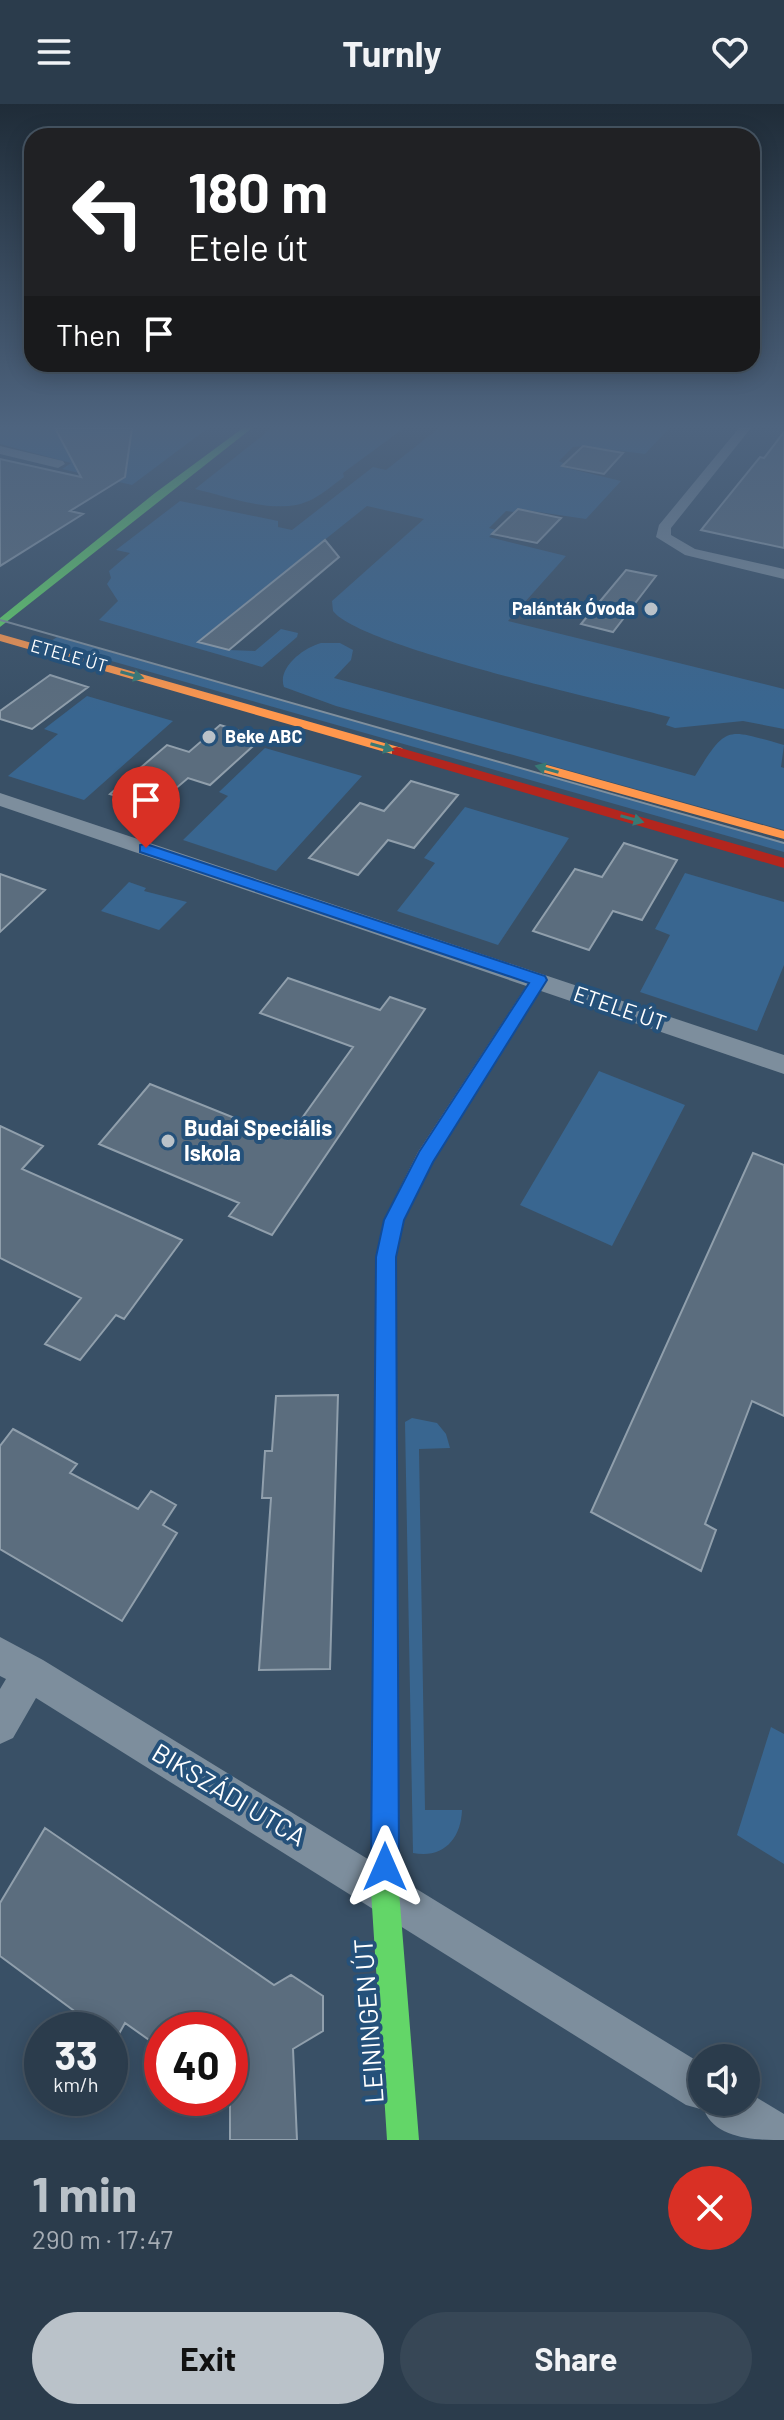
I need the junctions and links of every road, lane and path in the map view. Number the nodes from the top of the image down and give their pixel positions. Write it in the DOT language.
graph roads {
  1 [pos="97,523"];
  2 [pos="123,523"];
  3 [pos="668,523"];
  4 [pos="44,564"];
  5 [pos="784,574"];
  6 [pos="4,617"];
  7 [pos="33,620"];
  8 [pos="0,637"];
  9 [pos="530,764"];
  10 [pos="0,799"];
  11 [pos="784,835"];
  12 [pos="784,863"];
  13 [pos="539,980"];
  14 [pos="784,1065"];
  15 [pos="15,1664"];
  16 [pos="0,1725"];
  17 [pos="385,1891"];
  18 [pos="688,2080"];
  19 [pos="745,2116"];
  20 [pos="403,2140"];
  21 [pos="783,2140"];
  1 -- 4 [label="main road"];
  2 -- 6 [label="main road"];
  3 -- 5 [label="street"];
  6 -- 7 [label="main road, ETELE ÚT"];
  8 -- 12 [label="main road, ETELE ÚT, one-way"];
  11 -- 9 [label="main road, one-way"];
  10 -- 13 [label="street, ETELE ÚT"];
  13 -- 14 [label="street, ETELE ÚT"];
  13 -- 17 [label="main road, LEININGEN ÚT"];
  15 -- 16 [label="street"];
  15 -- 17 [label="street, BIKSZÁDI UTCA"];
  17 -- 18 [label="street, BIKSZÁDI UTCA"];
  17 -- 20 [label="main road, LEININGEN ÚT"];
  19 -- 21 [label="street"];
}
